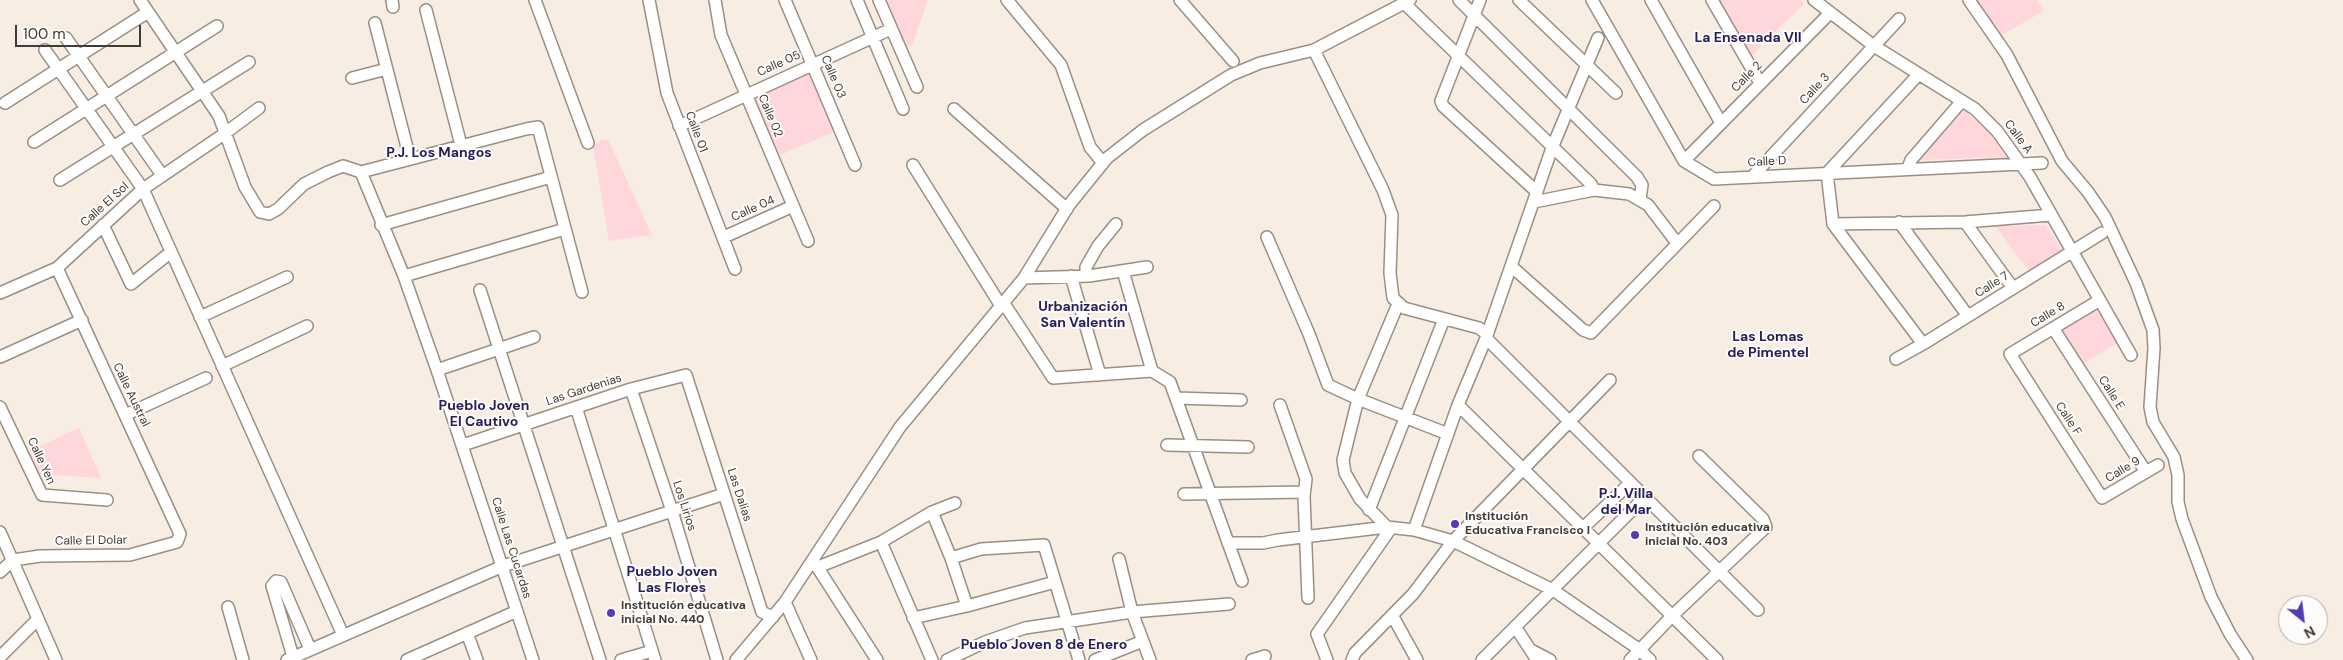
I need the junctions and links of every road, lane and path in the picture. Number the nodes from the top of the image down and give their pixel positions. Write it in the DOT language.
graph roads {
  1 [pos="140,0"];
  2 [pos="535,0"];
  3 [pos="649,0"];
  4 [pos="715,0"];
  5 [pos="785,0"];
  6 [pos="857,0"];
  7 [pos="879,0"];
  8 [pos="1007,0"];
  9 [pos="1180,0"];
  10 [pos="1459,0"];
  11 [pos="1480,0"];
  12 [pos="1519,0"];
  13 [pos="1592,0"];
  14 [pos="1651,0"];
  15 [pos="1712,0"];
  16 [pos="1814,0"];
  17 [pos="1969,0"];
  18 [pos="1407,2"];
  19 [pos="426,10"];
  20 [pos="148,12"];
  21 [pos="1829,14"];
  22 [pos="1474,16"];
  23 [pos="1899,19"];
  24 [pos="376,23"];
  25 [pos="217,26"];
  26 [pos="891,29"];
  27 [pos="872,37"];
  28 [pos="66,38"];
  29 [pos="1598,38"];
  30 [pos="1874,46"];
  31 [pos="45,50"];
  32 [pos="1314,50"];
  33 [pos="175,52"];
  34 [pos="78,56"];
  35 [pos="1458,56"];
  36 [pos="1234,61"];
  37 [pos="249,62"];
  38 [pos="812,64"];
  39 [pos="1587,65"];
  40 [pos="58,69"];
  41 [pos="387,69"];
  42 [pos="1919,74"];
  43 [pos="352,78"];
  44 [pos="1760,83"];
  45 [pos="916,87"];
  46 [pos="202,91"];
  47 [pos="746,94"];
  48 [pos="1616,94"];
  49 [pos="107,96"];
  50 [pos="1962,101"];
  51 [pos="5,103"];
  52 [pos="259,108"];
  53 [pos="903,108"];
  54 [pos="86,109"];
  55 [pos="954,109"];
  56 [pos="1568,110"];
  57 [pos="1721,123"];
  58 [pos="679,126"];
  59 [pos="133,134"];
  60 [pos="224,134"];
  61 [pos="34,142"];
  62 [pos="588,143"];
  63 [pos="462,145"];
  64 [pos="113,147"];
  65 [pos="1552,148"];
  66 [pos="410,159"];
  67 [pos="1684,161"];
  68 [pos="1103,162"];
  69 [pos="2042,162"];
  70 [pos="2021,164"];
  71 [pos="855,165"];
  72 [pos="913,166"];
  73 [pos="1908,168"];
  74 [pos="360,172"];
  75 [pos="1827,172"];
  76 [pos="162,175"];
  77 [pos="1752,177"];
  78 [pos="551,178"];
  79 [pos="60,180"];
  80 [pos="143,189"];
  81 [pos="1594,190"];
  82 [pos="1535,197"];
  83 [pos="1640,199"];
  84 [pos="793,206"];
  85 [pos="1714,206"];
  86 [pos="1067,209"];
  87 [pos="2051,215"];
  88 [pos="1898,222"];
  89 [pos="1965,222"];
  90 [pos="1116,224"];
  91 [pos="1833,224"];
  92 [pos="103,225"];
  93 [pos="381,225"];
  94 [pos="565,229"];
  95 [pos="2102,233"];
  96 [pos="724,237"];
  97 [pos="1267,237"];
  98 [pos="808,241"];
  99 [pos="1677,243"];
  100 [pos="2072,251"];
  101 [pos="171,252"];
  102 [pos="1511,266"];
  103 [pos="1147,267"];
  104 [pos="57,268"];
  105 [pos="735,268"];
  106 [pos="1123,271"];
  107 [pos="404,276"];
  108 [pos="1071,276"];
  109 [pos="1086,276"];
  110 [pos="287,277"];
  111 [pos="1024,278"];
  112 [pos="2013,288"];
  113 [pos="480,290"];
  114 [pos="1,291"];
  115 [pos="582,292"];
  116 [pos="2100,300"];
  117 [pos="1398,304"];
  118 [pos="1002,306"];
  119 [pos="1968,316"];
  120 [pos="200,317"];
  121 [pos="1444,319"];
  122 [pos="82,320"];
  123 [pos="307,326"];
  124 [pos="2053,328"];
  125 [pos="1487,336"];
  126 [pos="534,337"];
  127 [pos="1923,344"];
  128 [pos="501,348"];
  129 [pos="2010,354"];
  130 [pos="2131,355"];
  131 [pos="0,358"];
  132 [pos="1896,358"];
  133 [pos="222,366"];
  134 [pos="437,370"];
  135 [pos="1152,371"];
  136 [pos="1100,374"];
  137 [pos="686,375"];
  138 [pos="206,378"];
  139 [pos="1610,380"];
  140 [pos="631,390"];
  141 [pos="1176,398"];
  142 [pos="1358,399"];
  143 [pos="1241,400"];
  144 [pos="1280,405"];
  145 [pos="1458,405"];
  146 [pos="0,407"];
  147 [pos="576,407"];
  148 [pos="125,415"];
  149 [pos="1404,417"];
  150 [pos="1570,422"];
  151 [pos="523,424"];
  152 [pos="1448,434"];
  153 [pos="463,444"];
  154 [pos="1167,446"];
  155 [pos="1193,446"];
  156 [pos="1248,447"];
  157 [pos="1699,456"];
  158 [pos="2158,465"];
  159 [pos="1523,469"];
  160 [pos="2146,472"];
  161 [pos="1630,482"];
  162 [pos="1304,492"];
  163 [pos="724,494"];
  164 [pos="1184,494"];
  165 [pos="1210,494"];
  166 [pos="1646,497"];
  167 [pos="2102,498"];
  168 [pos="106,500"];
  169 [pos="955,503"];
  170 [pos="1369,510"];
  171 [pos="672,511"];
  172 [pos="932,512"];
  173 [pos="1389,527"];
  174 [pos="1583,528"];
  175 [pos="614,529"];
  176 [pos="1414,530"];
  177 [pos="0,532"];
  178 [pos="180,534"];
  179 [pos="1306,536"];
  180 [pos="1453,541"];
  181 [pos="880,542"];
  182 [pos="1228,543"];
  183 [pos="1599,544"];
  184 [pos="564,547"];
  185 [pos="951,558"];
  186 [pos="1119,559"];
  187 [pos="13,560"];
  188 [pos="816,564"];
  189 [pos="503,566"];
  190 [pos="1720,571"];
  191 [pos="0,572"];
  192 [pos="1242,581"];
  193 [pos="1055,582"];
  194 [pos="1554,590"];
  195 [pos="1308,598"];
  196 [pos="785,602"];
  197 [pos="1229,604"];
  198 [pos="967,606"];
  199 [pos="228,607"];
  200 [pos="1758,610"];
  201 [pos="517,611"];
  202 [pos="1132,612"];
  203 [pos="1392,615"];
  204 [pos="1672,616"];
  205 [pos="773,617"];
  206 [pos="914,618"];
  207 [pos="38,619"];
  208 [pos="1067,621"];
  209 [pos="1516,628"];
  210 [pos="467,633"];
  211 [pos="343,635"];
  212 [pos="1143,641"];
  213 [pos="310,649"];
  214 [pos="1529,649"];
  215 [pos="1640,650"];
  216 [pos="654,655"];
  217 [pos="426,656"];
  218 [pos="1265,656"];
  219 [pos="0,657"];
  220 [pos="291,659"];
  221 [pos="56,660"];
  222 [pos="243,660"];
  223 [pos="407,660"];
  224 [pos="477,660"];
  225 [pos="533,660"];
  226 [pos="600,660"];
  227 [pos="621,660"];
  228 [pos="718,660"];
  229 [pos="736,660"];
  230 [pos="811,660"];
  231 [pos="876,660"];
  232 [pos="932,660"];
  233 [pos="947,660"];
  234 [pos="1079,660"];
  235 [pos="1095,660"];
  236 [pos="1150,660"];
  237 [pos="1252,660"];
  238 [pos="1327,660"];
  239 [pos="1352,660"];
  240 [pos="1417,660"];
  241 [pos="1482,660"];
  242 [pos="1537,660"];
  243 [pos="1550,660"];
  244 [pos="1630,660"];
  245 [pos="1650,660"];
  246 [pos="1717,660"];
  247 [pos="2247,660"];
  1 -- 20 [label="street"];
  2 -- 62 [label="street"];
  3 -- 58 [label="street, Calle 01"];
  4 -- 47 [label="street, Calle 02"];
  5 -- 38 [label="street, Calle 03"];
  6 -- 27 [label="street"];
  7 -- 26 [label="street"];
  8 -- 68 [label="street"];
  9 -- 36 [label="street"];
  10 -- 22 [label="street"];
  11 -- 22 [label="street"];
  12 -- 39 [label="street"];
  13 -- 67 [label="street, Calle D"];
  14 -- 57 [label="street"];
  15 -- 44 [label="street"];
  16 -- 21 [label="street, Calle A"];
  17 -- 247 [label="street"];
  18 -- 32 [label="street"];
  18 -- 35 [label="street"];
  19 -- 63 [label="street"];
  20 -- 33 [label="street"];
  20 -- 34 [label="street"];
  21 -- 30 [label="street, Calle A"];
  21 -- 44 [label="street, Calle 2"];
  22 -- 35 [label="street"];
  22 -- 56 [label="street"];
  23 -- 30 [label="street, Calle 3"];
  24 -- 41 [label="street"];
  25 -- 33 [label="street"];
  26 -- 27 [label="street, Calle 05"];
  26 -- 45 [label="street"];
  27 -- 38 [label="street, Calle 05"];
  27 -- 53 [label="street"];
  28 -- 34 [label="street"];
  29 -- 39 [label="street"];
  30 -- 42 [label="street, Calle A"];
  30 -- 77 [label="street, Calle 3"];
  31 -- 40 [label="street"];
  32 -- 68 [label="street"];
  32 -- 117 [label="street"];
  33 -- 46 [label="street"];
  33 -- 49 [label="street"];
  34 -- 40 [label="street"];
  34 -- 49 [label="street"];
  35 -- 65 [label="street"];
  35 -- 82 [label="street"];
  37 -- 46 [label="street"];
  38 -- 47 [label="street, Calle 05"];
  38 -- 71 [label="street, Calle 03"];
  39 -- 48 [label="street"];
  39 -- 56 [label="street"];
  40 -- 51 [label="street"];
  40 -- 54 [label="street"];
  41 -- 43 [label="street"];
  41 -- 66 [label="street"];
  42 -- 50 [label="street, Calle A"];
  42 -- 75 [label="street"];
  44 -- 57 [label="street, Calle 2"];
  46 -- 59 [label="street"];
  46 -- 60 [label="street"];
  47 -- 58 [label="street, Calle 05"];
  47 -- 84 [label="street, Calle 02"];
  49 -- 54 [label="street"];
  49 -- 59 [label="street"];
  50 -- 70 [label="street, Calle A"];
  50 -- 73 [label="street"];
  52 -- 60 [label="street, Calle El Sol"];
  54 -- 61 [label="street"];
  54 -- 64 [label="street"];
  55 -- 86 [label="street"];
  56 -- 65 [label="street"];
  56 -- 83 [label="street"];
  57 -- 67 [label="street, Calle 2"];
  58 -- 96 [label="street, Calle 01"];
  59 -- 64 [label="street"];
  59 -- 76 [label="street"];
  60 -- 74 [label="street"];
  60 -- 76 [label="street, Calle El Sol"];
  63 -- 66 [label="street"];
  63 -- 78 [label="street"];
  64 -- 79 [label="street"];
  64 -- 80 [label="street"];
  65 -- 81 [label="street"];
  65 -- 82 [label="street"];
  66 -- 74 [label="street"];
  67 -- 77 [label="street, Calle D"];
  68 -- 86 [label="street"];
  69 -- 70 [label="street, Calle D"];
  70 -- 73 [label="street, Calle D"];
  70 -- 87 [label="street, Calle A"];
  72 -- 118 [label="street"];
  73 -- 75 [label="street, Calle D"];
  74 -- 93 [label="street, Calle Las Cucardas"];
  75 -- 77 [label="street, Calle D"];
  75 -- 91 [label="street"];
  76 -- 80 [label="street, Calle El Sol"];
  78 -- 93 [label="street"];
  78 -- 94 [label="street"];
  80 -- 92 [label="street, Calle El Sol"];
  80 -- 101 [label="street"];
  81 -- 82 [label="street"];
  81 -- 83 [label="street"];
  82 -- 102 [label="street"];
  83 -- 99 [label="street"];
  84 -- 96 [label="street, Calle 04"];
  84 -- 98 [label="street, Calle 02"];
  85 -- 99 [label="street"];
  86 -- 111 [label="street"];
  87 -- 89 [label="street"];
  87 -- 100 [label="street, Calle A"];
  88 -- 89 [label="street"];
  88 -- 91 [label="street"];
  88 -- 119 [label="street"];
  89 -- 112 [label="street"];
  90 -- 109 [label="street"];
  91 -- 127 [label="street"];
  92 -- 101 [label="street"];
  92 -- 104 [label="street, Calle El Sol"];
  93 -- 107 [label="street, Calle Las Cucardas"];
  94 -- 107 [label="street"];
  94 -- 115 [label="street"];
  95 -- 100 [label="street, Calle 7"];
  96 -- 105 [label="street, Calle 01"];
  97 -- 142 [label="street"];
  99 -- 102 [label="street"];
  100 -- 112 [label="street, Calle 7"];
  100 -- 116 [label="street, Calle A"];
  101 -- 120 [label="street"];
  102 -- 125 [label="street"];
  103 -- 106 [label="street"];
  104 -- 114 [label="street, Calle El Sol"];
  104 -- 122 [label="street, Calle Austral"];
  106 -- 109 [label="street"];
  106 -- 135 [label="street"];
  107 -- 134 [label="street, Calle Las Cucardas"];
  108 -- 109 [label="street"];
  108 -- 111 [label="street"];
  108 -- 136 [label="street"];
  110 -- 120 [label="street"];
  111 -- 118 [label="street"];
  112 -- 119 [label="street, Calle 7"];
  113 -- 128 [label="street"];
  116 -- 124 [label="street, Calle 8"];
  116 -- 130 [label="street, Calle A"];
  117 -- 121 [label="street"];
  117 -- 142 [label="street"];
  118 -- 136 [label="street"];
  118 -- 188 [label="street"];
  119 -- 127 [label="street, Calle 7"];
  120 -- 133 [label="street"];
  121 -- 125 [label="street"];
  121 -- 149 [label="street"];
  122 -- 131 [label="street"];
  122 -- 148 [label="street, Calle Austral"];
  123 -- 133 [label="street"];
  124 -- 129 [label="street, Calle 8"];
  124 -- 160 [label="street, Calle E"];
  125 -- 145 [label="street"];
  125 -- 150 [label="street"];
  126 -- 128 [label="street"];
  127 -- 132 [label="street, Calle 7"];
  128 -- 134 [label="street"];
  128 -- 151 [label="street"];
  129 -- 167 [label="street, Calle F"];
  133 -- 211 [label="street"];
  134 -- 153 [label="street, Calle Las Cucardas"];
  135 -- 136 [label="street"];
  135 -- 141 [label="street"];
  137 -- 140 [label="street, Las Gardenias"];
  137 -- 163 [label="street, Las Dalias"];
  138 -- 148 [label="street"];
  139 -- 150 [label="street"];
  140 -- 147 [label="street, Las Gardenias"];
  140 -- 171 [label="street, Los Lirios"];
  141 -- 143 [label="street"];
  141 -- 155 [label="street"];
  142 -- 149 [label="street"];
  142 -- 170 [label="street"];
  144 -- 162 [label="street"];
  145 -- 152 [label="street"];
  145 -- 159 [label="street"];
  146 -- 168 [label="street, Calle Yen"];
  147 -- 151 [label="street, Las Gardenias"];
  147 -- 175 [label="street"];
  148 -- 178 [label="street, Calle Austral"];
  149 -- 152 [label="street"];
  149 -- 170 [label="street"];
  150 -- 159 [label="street"];
  150 -- 161 [label="street"];
  151 -- 153 [label="street, Las Gardenias"];
  151 -- 184 [label="street"];
  152 -- 176 [label="street"];
  153 -- 189 [label="street, Calle Las Cucardas"];
  154 -- 155 [label="street"];
  155 -- 156 [label="street"];
  155 -- 165 [label="street"];
  157 -- 190 [label="street"];
  158 -- 160 [label="street, Calle 9"];
  159 -- 174 [label="street"];
  159 -- 180 [label="street"];
  160 -- 167 [label="street, Calle 9"];
  161 -- 166 [label="street"];
  161 -- 174 [label="street"];
  162 -- 165 [label="street"];
  162 -- 179 [label="street"];
  163 -- 171 [label="street"];
  163 -- 205 [label="street, Las Dalias"];
  164 -- 165 [label="street"];
  165 -- 182 [label="street"];
  166 -- 183 [label="street"];
  166 -- 190 [label="street"];
  169 -- 172 [label="street"];
  170 -- 173 [label="street"];
  171 -- 175 [label="street"];
  171 -- 228 [label="street, Los Lirios"];
  172 -- 181 [label="street"];
  172 -- 185 [label="street"];
  173 -- 176 [label="street"];
  173 -- 179 [label="street"];
  173 -- 238 [label="street"];
  174 -- 183 [label="street"];
  175 -- 184 [label="street"];
  175 -- 216 [label="street"];
  176 -- 180 [label="street"];
  177 -- 187 [label="street"];
  178 -- 187 [label="street, Calle El Dolar"];
  179 -- 182 [label="street"];
  179 -- 195 [label="street"];
  180 -- 194 [label="street"];
  180 -- 203 [label="street"];
  181 -- 188 [label="street"];
  181 -- 206 [label="street"];
  182 -- 192 [label="street"];
  183 -- 194 [label="street"];
  183 -- 204 [label="street"];
  184 -- 189 [label="street"];
  184 -- 226 [label="street"];
  185 -- 193 [label="street"];
  185 -- 198 [label="street"];
  186 -- 202 [label="street"];
  187 -- 191 [label="street"];
  187 -- 207 [label="street"];
  188 -- 196 [label="street"];
  188 -- 231 [label="street"];
  189 -- 201 [label="street, Calle Las Cucardas"];
  189 -- 211 [label="street"];
  190 -- 200 [label="street"];
  190 -- 204 [label="street"];
  193 -- 198 [label="street"];
  193 -- 208 [label="street"];
  194 -- 209 [label="street"];
  194 -- 215 [label="street"];
  196 -- 205 [label="street"];
  196 -- 230 [label="street"];
  197 -- 202 [label="street"];
  198 -- 206 [label="street"];
  199 -- 222 [label="street"];
  201 -- 210 [label="street"];
  201 -- 225 [label="street, Calle Las Cucardas"];
  202 -- 208 [label="street"];
  202 -- 212 [label="street"];
  203 -- 239 [label="street"];
  203 -- 240 [label="street"];
  204 -- 215 [label="street"];
  204 -- 246 [label="street"];
  205 -- 229 [label="street"];
  206 -- 232 [label="street"];
  207 -- 219 [label="street"];
  207 -- 221 [label="street"];
  208 -- 233 [label="street"];
  208 -- 234 [label="street"];
  209 -- 214 [label="street"];
  209 -- 241 [label="street"];
  210 -- 217 [label="street"];
  210 -- 224 [label="street"];
  211 -- 213 [label="street"];
  212 -- 235 [label="street"];
  212 -- 236 [label="street"];
  213 -- 220 [label="street"];
  213 -- 220 [label="street"];
  214 -- 242 [label="street"];
  214 -- 243 [label="street"];
  215 -- 244 [label="street"];
  215 -- 245 [label="street"];
  216 -- 227 [label="street"];
  217 -- 223 [label="street"];
  218 -- 237 [label="street"];
}
